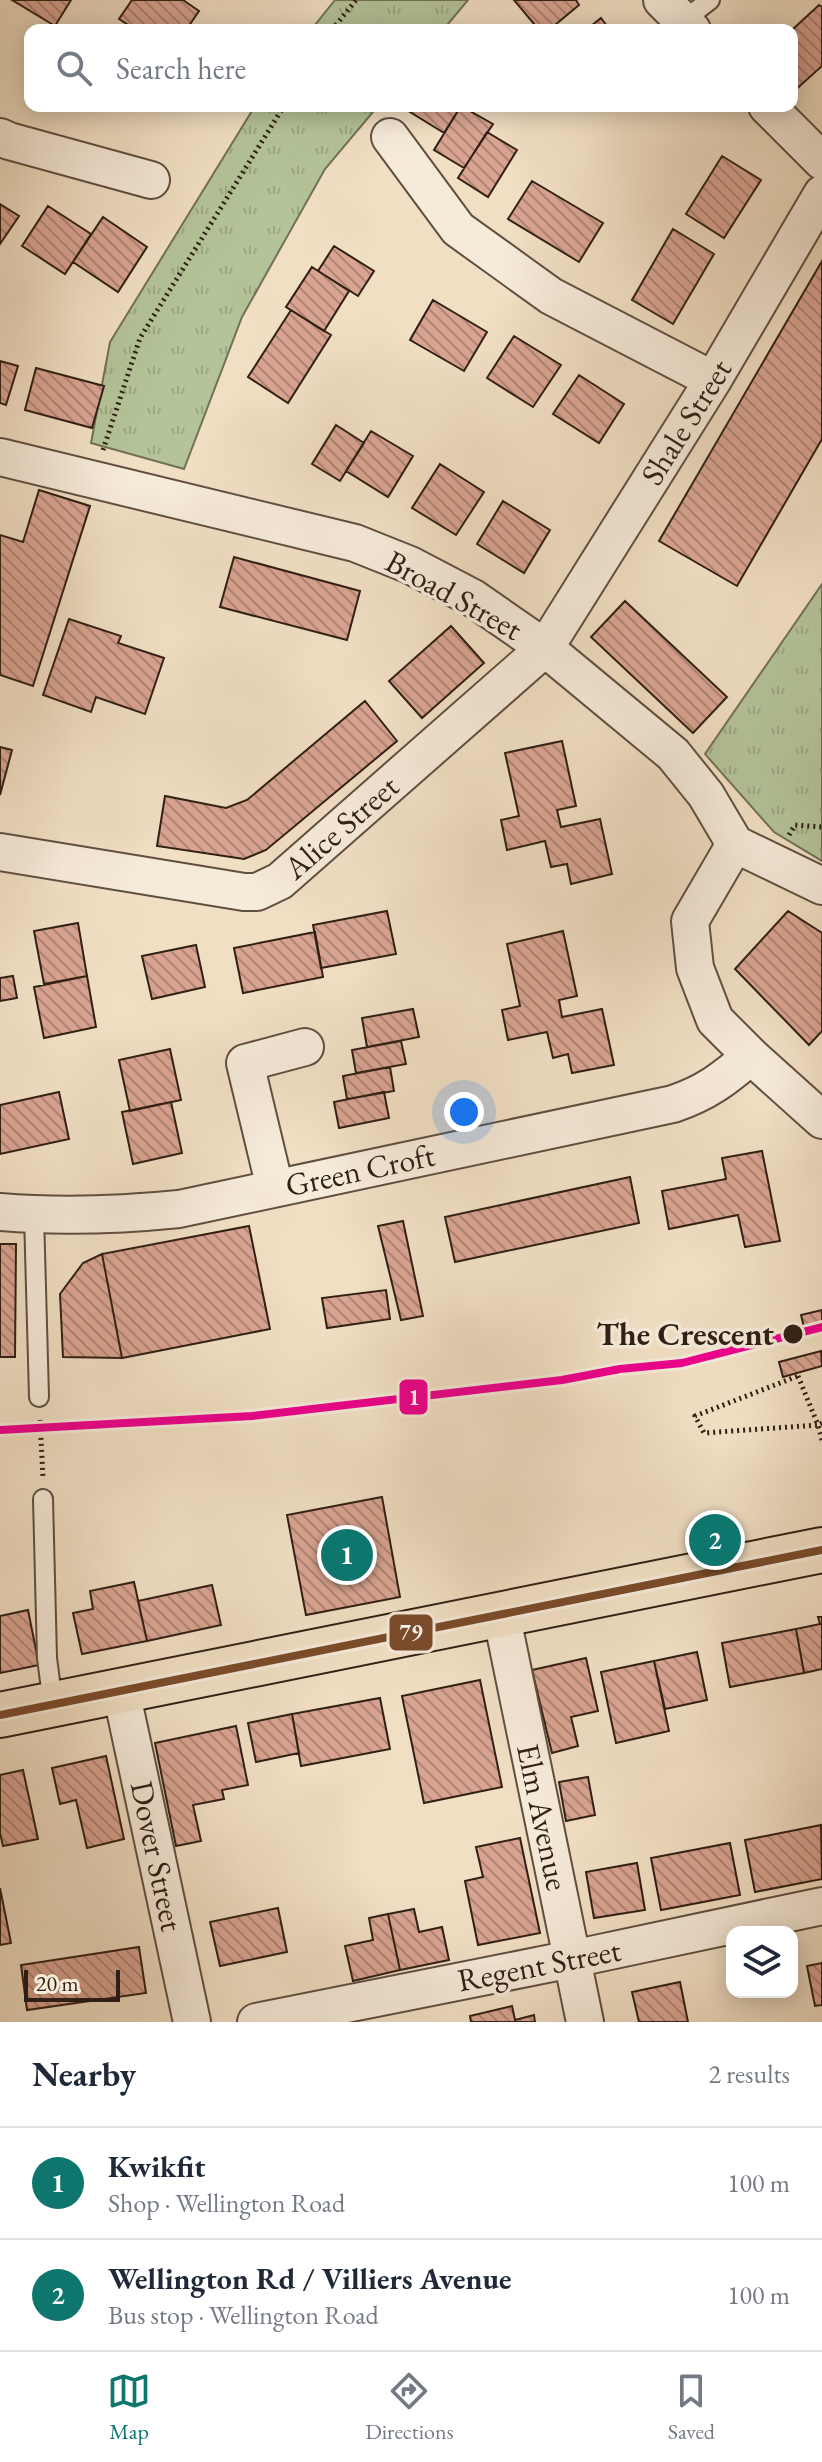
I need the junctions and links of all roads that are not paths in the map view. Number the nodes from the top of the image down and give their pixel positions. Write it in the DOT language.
graph roads {
  1 [pos="773,112"];
  2 [pos="0,137"];
  3 [pos="390,137"];
  4 [pos="822,161"];
  5 [pos="151,180"];
  6 [pos="822,194"];
  7 [pos="713,380"];
  8 [pos="0,457"];
  9 [pos="545,648"];
  10 [pos="735,844"];
  11 [pos="0,852"];
  12 [pos="822,886"];
  13 [pos="305,1047"];
  14 [pos="751,1056"];
  15 [pos="822,1120"];
  16 [pos="275,1188"];
  17 [pos="17,1213"];
  18 [pos="39,1397"];
  19 [pos="43,1499"];
  20 [pos="822,1550"];
  21 [pos="501,1613"];
  22 [pos="121,1691"];
  23 [pos="53,1704"];
  24 [pos="0,1715"];
  25 [pos="822,1906"];
  26 [pos="572,1959"];
  27 [pos="192,2022"];
  28 [pos="256,2022"];
  29 [pos="585,2022"];
  1 -- 4 [label="street"];
  2 -- 5 [label="street"];
  3 -- 7 [label="street"];
  6 -- 7 [label="street, Shale Street"];
  7 -- 9 [label="street, Shale Street"];
  8 -- 9 [label="street, Broad Street"];
  9 -- 10 [label="street, Broad Street"];
  9 -- 11 [label="street, Alice Street"];
  10 -- 12 [label="street"];
  10 -- 14 [label="street"];
  13 -- 16 [label="street"];
  14 -- 15 [label="street"];
  14 -- 16 [label="street, Green Croft"];
  16 -- 17 [label="street, Green Croft"];
  17 -- 18 [label="lane"];
  19 -- 23 [label="lane"];
  20 -- 21 [label="highway"];
  21 -- 22 [label="highway"];
  21 -- 26 [label="street, Elm Avenue"];
  22 -- 23 [label="highway"];
  22 -- 27 [label="street, Dover Street"];
  23 -- 24 [label="highway"];
  25 -- 26 [label="street, Regent Street"];
  26 -- 28 [label="street, Regent Street"];
  26 -- 29 [label="street, Elm Avenue"];
}
